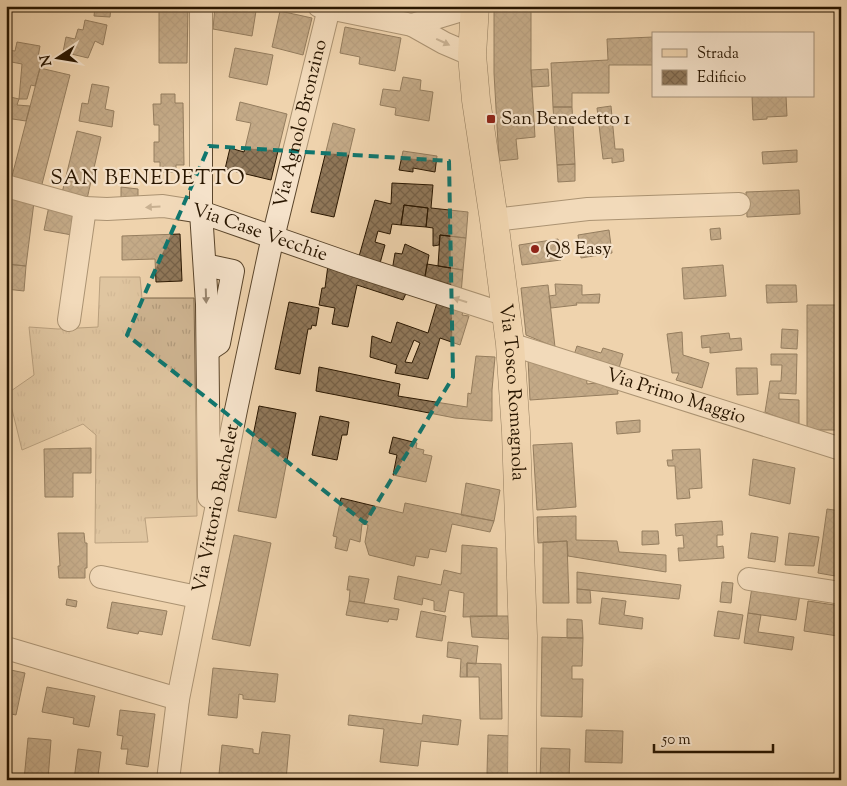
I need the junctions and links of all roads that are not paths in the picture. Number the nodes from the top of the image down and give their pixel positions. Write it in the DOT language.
graph roads {
  1 [pos="201,6"];
  2 [pos="475,6"];
  3 [pos="324,7"];
  4 [pos="412,25"];
  5 [pos="472,55"];
  6 [pos="6,186"];
  7 [pos="739,204"];
  8 [pos="86,208"];
  9 [pos="201,212"];
  10 [pos="494,220"];
  11 [pos="274,238"];
  12 [pos="506,315"];
  13 [pos="69,320"];
  14 [pos="510,344"];
  15 [pos="841,448"];
  16 [pos="212,522"];
  17 [pos="100,577"];
  18 [pos="749,579"];
  19 [pos="841,593"];
  20 [pos="197,597"];
  21 [pos="6,648"];
  22 [pos="178,698"];
  23 [pos="168,780"];
  24 [pos="522,780"];
  1 -- 9 [label="street"];
  2 -- 4 [label="street"];
  2 -- 5 [label="main road, Via Tosco Romagnola"];
  3 -- 4 [label="street"];
  3 -- 11 [label="street, Via Agnolo Bronzino"];
  4 -- 5 [label="street, one-way"];
  5 -- 10 [label="main road, Via Tosco Romagnola"];
  6 -- 8 [label="street, Via Case Vecchie"];
  7 -- 10 [label="street"];
  9 -- 8 [label="street, Via Case Vecchie, one-way"];
  8 -- 13 [label="street"];
  9 -- 11 [label="street, Via Case Vecchie"];
  9 -- 16 [label="street"];
  10 -- 12 [label="main road, Via Tosco Romagnola"];
  12 -- 11 [label="street, Via Case Vecchie, one-way"];
  11 -- 16 [label="street, Via Vittorio Bachelet"];
  12 -- 14 [label="main road, Via Tosco Romagnola"];
  14 -- 15 [label="street, Via Primo Maggio"];
  14 -- 24 [label="main road, Via Tosco Romagnola"];
  16 -- 20 [label="street, Via Vittorio Bachelet"];
  17 -- 20 [label="street"];
  18 -- 19 [label="street"];
  20 -- 22 [label="street, Via Vittorio Bachelet"];
  21 -- 22 [label="street"];
  22 -- 23 [label="street, Via Vittorio Bachelet"];
}
